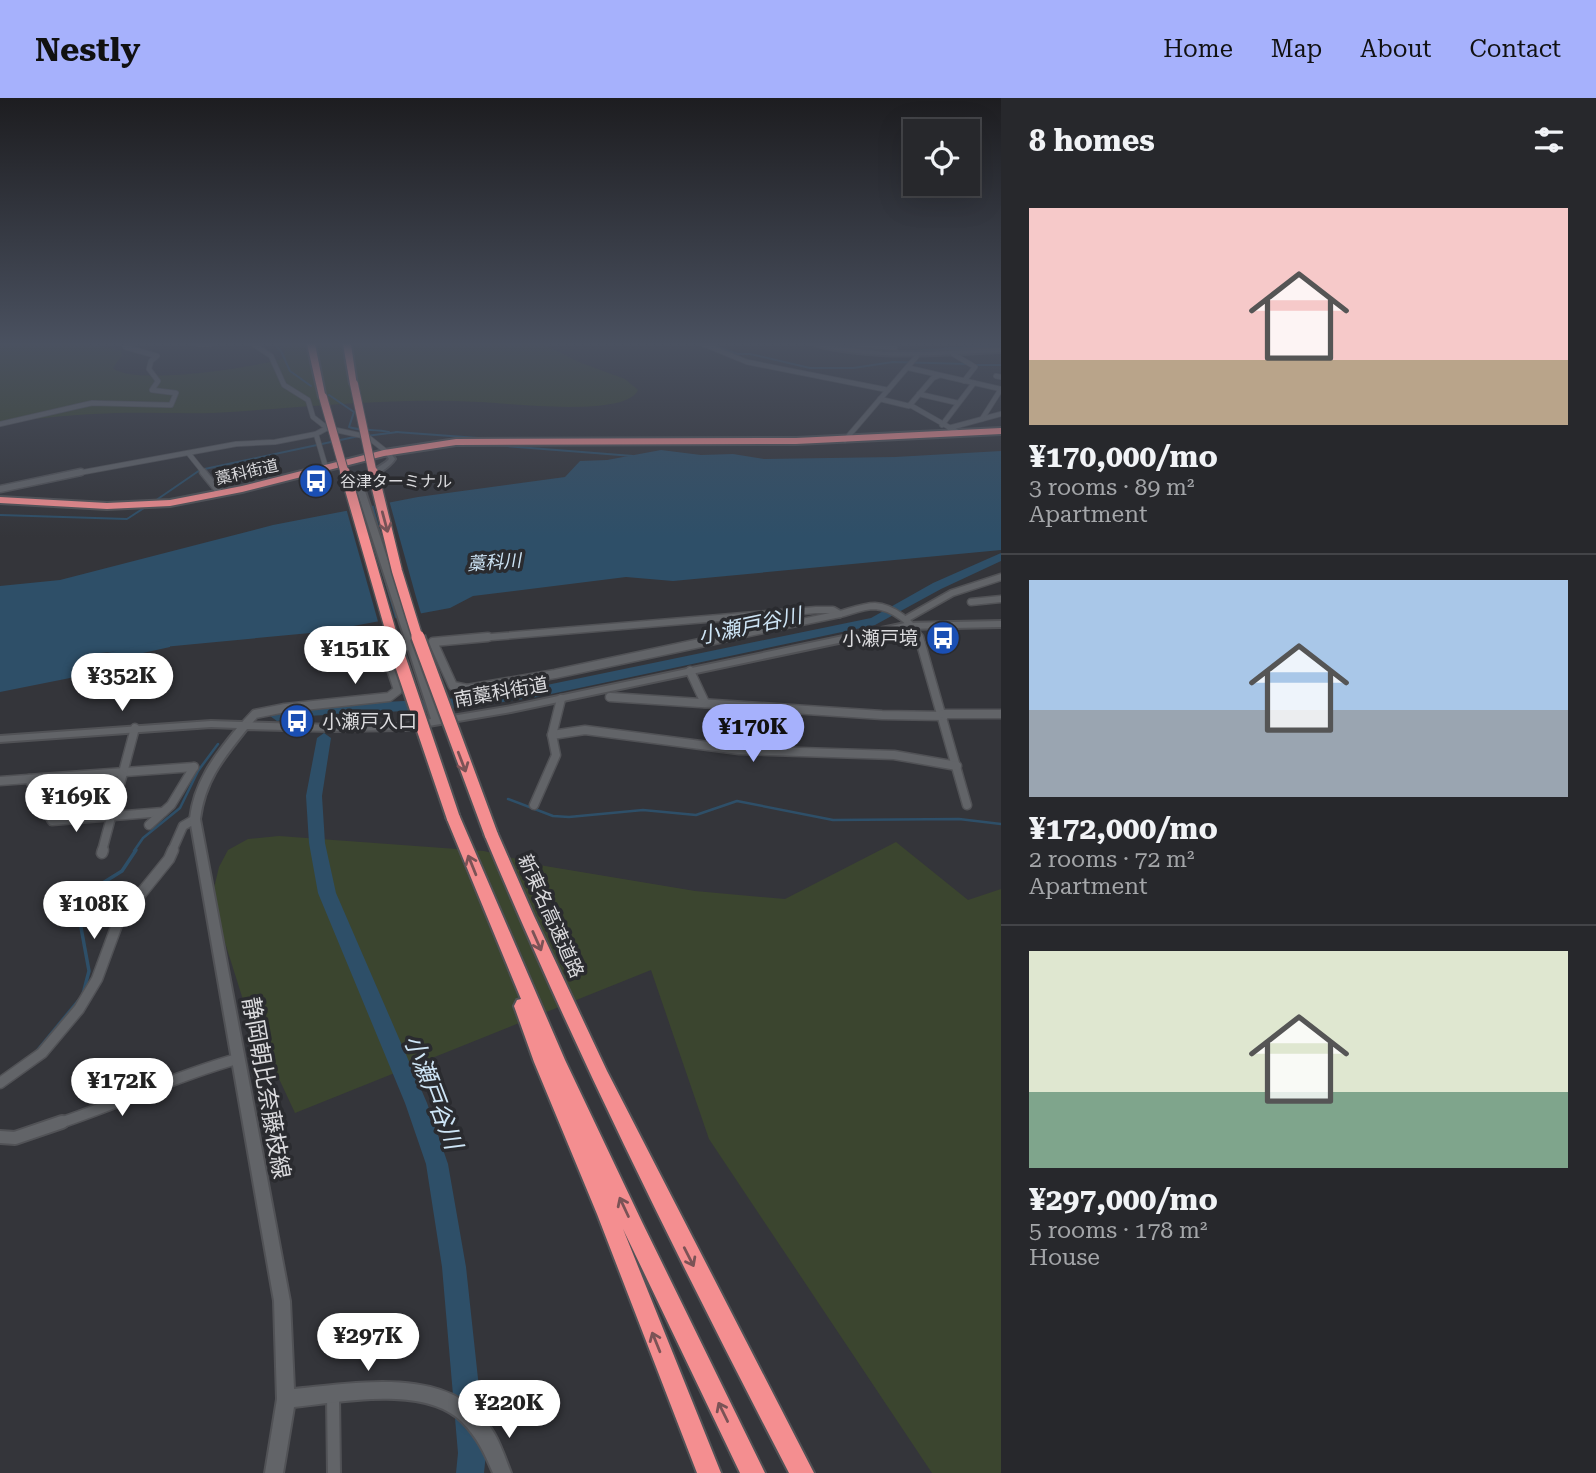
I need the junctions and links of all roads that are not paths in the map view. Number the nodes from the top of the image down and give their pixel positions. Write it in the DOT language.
graph roads {
  1 [pos="69,408"];
  2 [pos="310,408"];
  3 [pos="327,408"];
  4 [pos="359,408"];
  5 [pos="872,408"];
  6 [pos="919,408"];
  7 [pos="954,408"];
  8 [pos="989,408"];
  9 [pos="1001,414"];
  10 [pos="982,419"];
  11 [pos="0,424"];
  12 [pos="942,425"];
  13 [pos="327,428"];
  14 [pos="949,428"];
  15 [pos="1001,432"];
  16 [pos="316,434"];
  17 [pos="961,434"];
  18 [pos="845,440"];
  19 [pos="388,453"];
  20 [pos="189,454"];
  21 [pos="326,468"];
  22 [pos="0,489"];
  23 [pos="220,493"];
  24 [pos="0,500"];
  25 [pos="1001,577"];
  26 [pos="1001,599"];
  27 [pos="971,602"];
  28 [pos="841,614"];
  29 [pos="909,622"];
  30 [pos="1001,624"];
  31 [pos="433,642"];
  32 [pos="412,646"];
  33 [pos="690,671"];
  34 [pos="610,697"];
  35 [pos="561,699"];
  36 [pos="705,703"];
  37 [pos="1001,713"];
  38 [pos="944,715"];
  39 [pos="437,722"];
  40 [pos="244,726"];
  41 [pos="135,728"];
  42 [pos="552,735"];
  43 [pos="0,739"];
  44 [pos="957,766"];
  45 [pos="124,772"];
  46 [pos="29,779"];
  47 [pos="0,781"];
  48 [pos="534,805"];
  49 [pos="967,805"];
  50 [pos="163,812"];
  51 [pos="112,816"];
  52 [pos="195,819"];
  53 [pos="149,825"];
  54 [pos="102,853"];
  55 [pos="482,890"];
  56 [pos="237,1059"];
  57 [pos="0,1083"];
  58 [pos="0,1138"];
  59 [pos="333,1396"];
  60 [pos="286,1399"];
  61 [pos="274,1473"];
  62 [pos="334,1473"];
  63 [pos="502,1473"];
  64 [pos="709,1473"];
  65 [pos="753,1473"];
  66 [pos="802,1473"];
  1 -- 11 [label="street"];
  2 -- 13 [label="street"];
  55 -- 3 [label="highway, one-way, bridge"];
  4 -- 66 [label="highway, 新東名高速道路, one-way, bridge"];
  5 -- 18 [label="street"];
  6 -- 12 [label="street"];
  7 -- 12 [label="street"];
  8 -- 10 [label="street"];
  9 -- 10 [label="street"];
  10 -- 14 [label="street"];
  12 -- 14 [label="street"];
  13 -- 16 [label="street"];
  13 -- 19 [label="street"];
  14 -- 17 [label="street"];
  15 -- 17 [label="highway, 藁科街道"];
  16 -- 20 [label="street"];
  16 -- 21 [label="street"];
  17 -- 18 [label="highway, 藁科街道"];
  18 -- 19 [label="highway, 藁科街道"];
  19 -- 21 [label="highway, 藁科街道"];
  19 -- 32 [label="main road"];
  20 -- 22 [label="street"];
  20 -- 23 [label="street"];
  21 -- 23 [label="highway, 藁科街道"];
  23 -- 24 [label="highway, 藁科街道"];
  25 -- 29 [label="street"];
  26 -- 27 [label="street"];
  28 -- 29 [label="street"];
  28 -- 31 [label="street"];
  28 -- 31 [label="street"];
  29 -- 30 [label="main road, 南藁科街道"];
  29 -- 33 [label="main road, 南藁科街道"];
  29 -- 38 [label="street"];
  31 -- 32 [label="street"];
  32 -- 39 [label="main road"];
  32 -- 40 [label="street"];
  33 -- 35 [label="main road, 南藁科街道"];
  33 -- 36 [label="street"];
  34 -- 36 [label="street"];
  35 -- 39 [label="main road, 南藁科街道"];
  35 -- 42 [label="street"];
  36 -- 38 [label="street"];
  37 -- 38 [label="street"];
  38 -- 44 [label="street"];
  39 -- 40 [label="main road, 南藁科街道"];
  40 -- 41 [label="main road, 南藁科街道"];
  40 -- 52 [label="main road, 静岡朝比奈藤枝線"];
  41 -- 43 [label="main road, 南藁科街道"];
  41 -- 45 [label="street"];
  42 -- 44 [label="street"];
  42 -- 48 [label="street"];
  44 -- 49 [label="street"];
  45 -- 46 [label="street"];
  45 -- 50 [label="street"];
  45 -- 51 [label="street"];
  46 -- 47 [label="street"];
  46 -- 51 [label="street"];
  50 -- 51 [label="street"];
  50 -- 53 [label="street"];
  51 -- 54 [label="street"];
  52 -- 56 [label="main road, 静岡朝比奈藤枝線"];
  52 -- 57 [label="street"];
  64 -- 55 [label="highway, one-way"];
  65 -- 55 [label="highway, one-way"];
  56 -- 58 [label="street"];
  56 -- 60 [label="main road, 静岡朝比奈藤枝線"];
  59 -- 60 [label="main road"];
  59 -- 62 [label="street"];
  59 -- 63 [label="main road"];
  60 -- 61 [label="main road, 静岡朝比奈藤枝線"];
}
